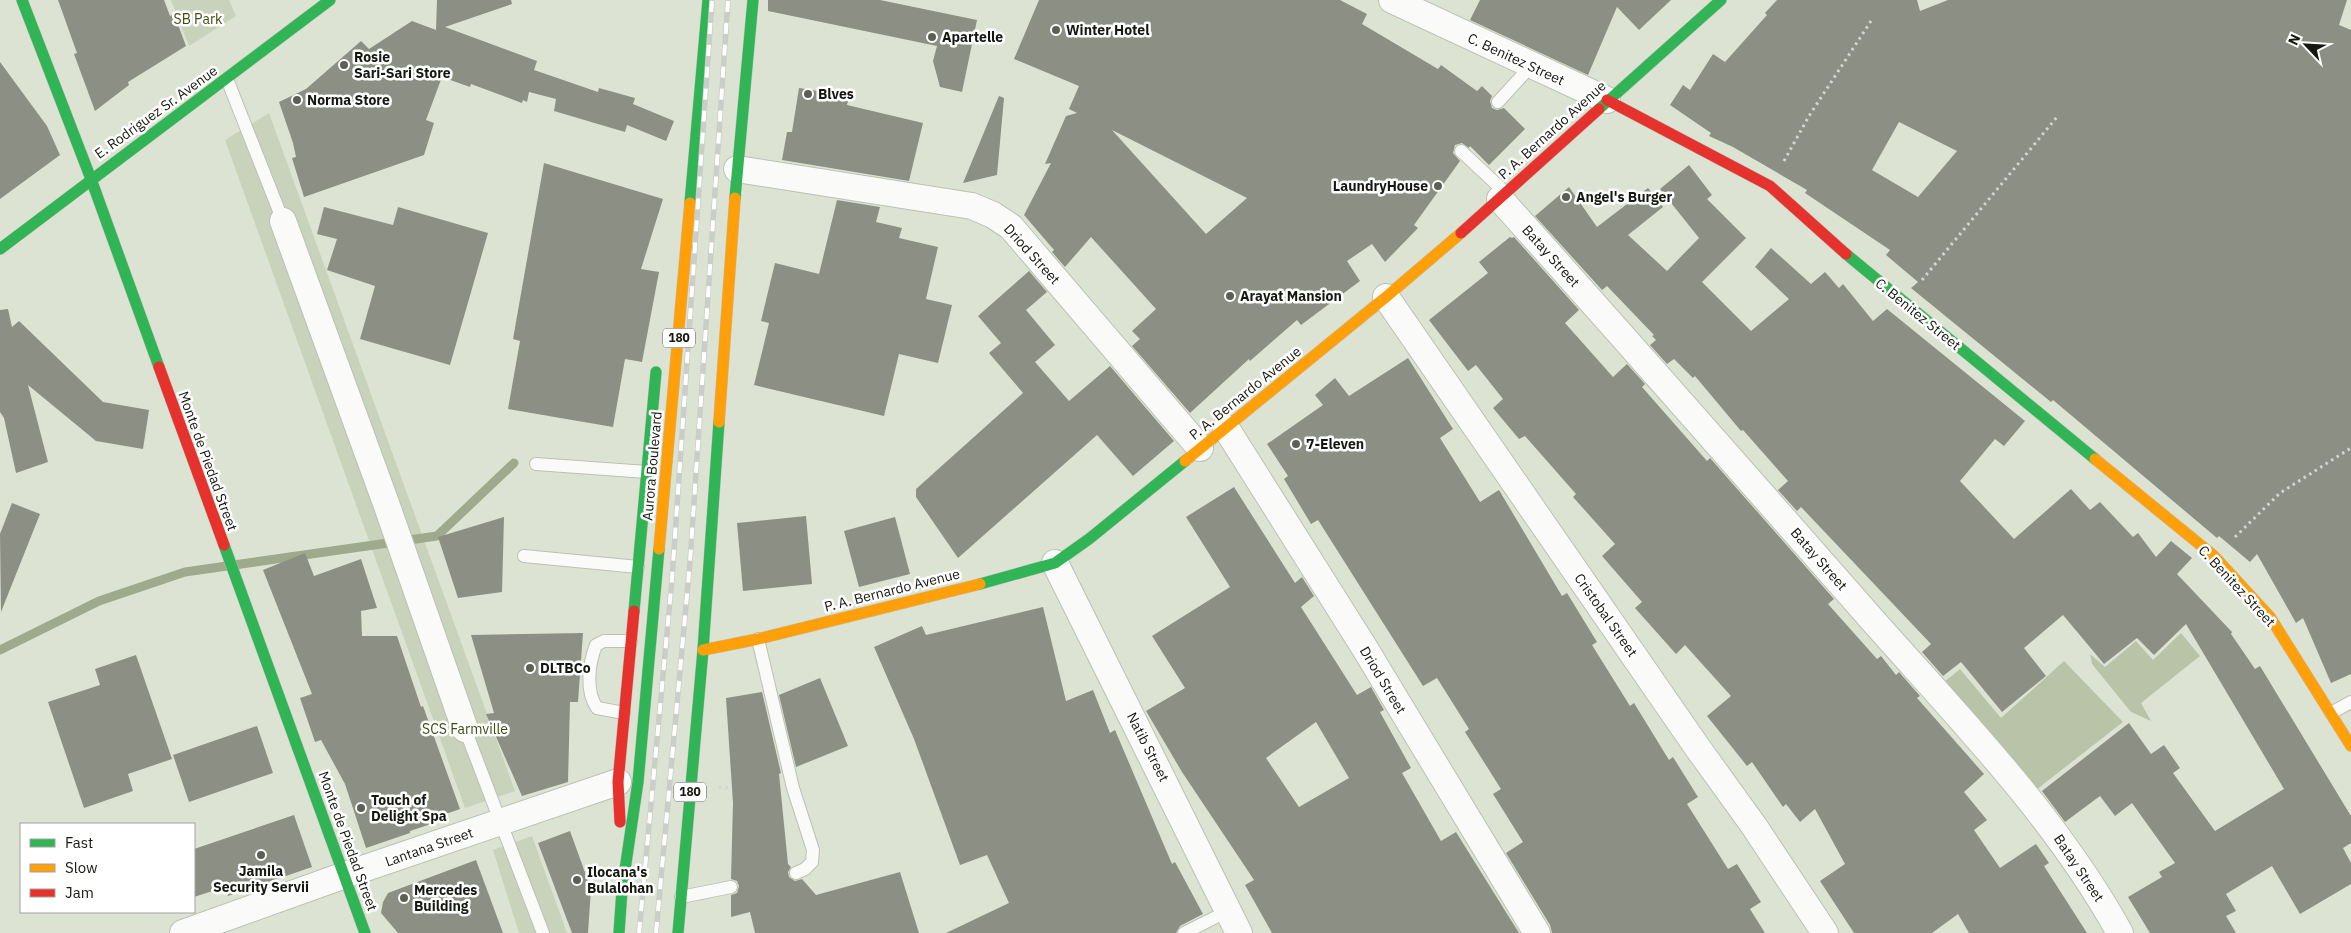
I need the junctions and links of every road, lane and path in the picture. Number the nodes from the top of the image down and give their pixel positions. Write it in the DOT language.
graph roads {
  1 [pos="22,0"];
  2 [pos="330,0"];
  3 [pos="708,0"];
  4 [pos="753,0"];
  5 [pos="1392,0"];
  6 [pos="1721,0"];
  7 [pos="1870,21"];
  8 [pos="1530,66"];
  9 [pos="227,79"];
  10 [pos="1607,100"];
  11 [pos="1498,102"];
  12 [pos="2057,117"];
  13 [pos="1461,151"];
  14 [pos="737,168"];
  15 [pos="91,179"];
  16 [pos="1770,186"];
  17 [pos="1503,196"];
  18 [pos="282,221"];
  19 [pos="0,248"];
  20 [pos="1386,297"];
  21 [pos="1904,302"];
  22 [pos="657,365"];
  23 [pos="1226,428"];
  24 [pos="1200,448"];
  25 [pos="2351,448"];
  26 [pos="536,464"];
  27 [pos="647,472"];
  28 [pos="524,556"];
  29 [pos="2214,556"];
  30 [pos="1055,563"];
  31 [pos="638,567"];
  32 [pos="758,639"];
  33 [pos="631,641"];
  34 [pos="703,650"];
  35 [pos="2351,702"];
  36 [pos="624,713"];
  37 [pos="2330,713"];
  38 [pos="464,729"];
  39 [pos="2351,746"];
  40 [pos="618,782"];
  41 [pos="502,822"];
  42 [pos="796,873"];
  43 [pos="345,875"];
  44 [pos="731,887"];
  45 [pos="622,890"];
  46 [pos="681,897"];
  47 [pos="1233,922"];
  48 [pos="183,933"];
  49 [pos="366,933"];
  50 [pos="543,933"];
  51 [pos="619,933"];
  52 [pos="678,933"];
  53 [pos="1184,933"];
  54 [pos="1537,933"];
  55 [pos="1825,933"];
  56 [pos="2120,933"];
  1 -- 15 [label="street, Monte de Piedad Street"];
  2 -- 9 [label="street, E. Rodriguez Sr. Avenue"];
  3 -- 45 [label="street, Aurora Boulevard / 180"];
  4 -- 14 [label="street, 180"];
  5 -- 8 [label="street, C. Benitez Street"];
  6 -- 10 [label="street, P. A. Bernardo Avenue"];
  7 -- 16 [label="path"];
  8 -- 10 [label="street, C. Benitez Street"];
  8 -- 11 [label="lane"];
  9 -- 15 [label="street, E. Rodriguez Sr. Avenue"];
  9 -- 18 [label="lane"];
  10 -- 16 [label="street, C. Benitez Street"];
  10 -- 17 [label="street, P. A. Bernardo Avenue"];
  12 -- 21 [label="path"];
  13 -- 17 [label="lane"];
  14 -- 24 [label="street, Driod Street"];
  14 -- 34 [label="street, 180"];
  15 -- 19 [label="street, E. Rodriguez Sr. Avenue"];
  15 -- 43 [label="street, Monte de Piedad Street"];
  16 -- 21 [label="street, C. Benitez Street"];
  17 -- 20 [label="street, P. A. Bernardo Avenue"];
  17 -- 56 [label="street, Batay Street"];
  18 -- 38 [label="street"];
  20 -- 23 [label="street, P. A. Bernardo Avenue"];
  20 -- 55 [label="street, Cristobal Street"];
  21 -- 29 [label="street, C. Benitez Street"];
  22 -- 27 [label="street"];
  23 -- 24 [label="street, P. A. Bernardo Avenue"];
  23 -- 54 [label="street, Driod Street"];
  24 -- 30 [label="street, P. A. Bernardo Avenue"];
  25 -- 29 [label="path"];
  26 -- 27 [label="lane"];
  27 -- 31 [label="street"];
  28 -- 31 [label="lane"];
  29 -- 37 [label="street, C. Benitez Street"];
  30 -- 32 [label="street, P. A. Bernardo Avenue"];
  30 -- 47 [label="street, Natib Street"];
  31 -- 33 [label="street"];
  32 -- 34 [label="street, P. A. Bernardo Avenue"];
  32 -- 42 [label="lane"];
  33 -- 36 [label="street"];
  33 -- 36 [label="lane"];
  34 -- 46 [label="street, 180"];
  35 -- 37 [label="lane"];
  36 -- 40 [label="street"];
  37 -- 39 [label="street, C. Benitez Street"];
  38 -- 41 [label="lane"];
  40 -- 41 [label="street, Lantana Street"];
  40 -- 45 [label="street"];
  41 -- 43 [label="street, Lantana Street"];
  41 -- 50 [label="lane"];
  43 -- 48 [label="street, Lantana Street"];
  43 -- 49 [label="street, Monte de Piedad Street"];
  44 -- 46 [label="lane"];
  45 -- 51 [label="street, Aurora Boulevard / 180"];
  46 -- 52 [label="street, 180"];
  47 -- 53 [label="lane"];
}
